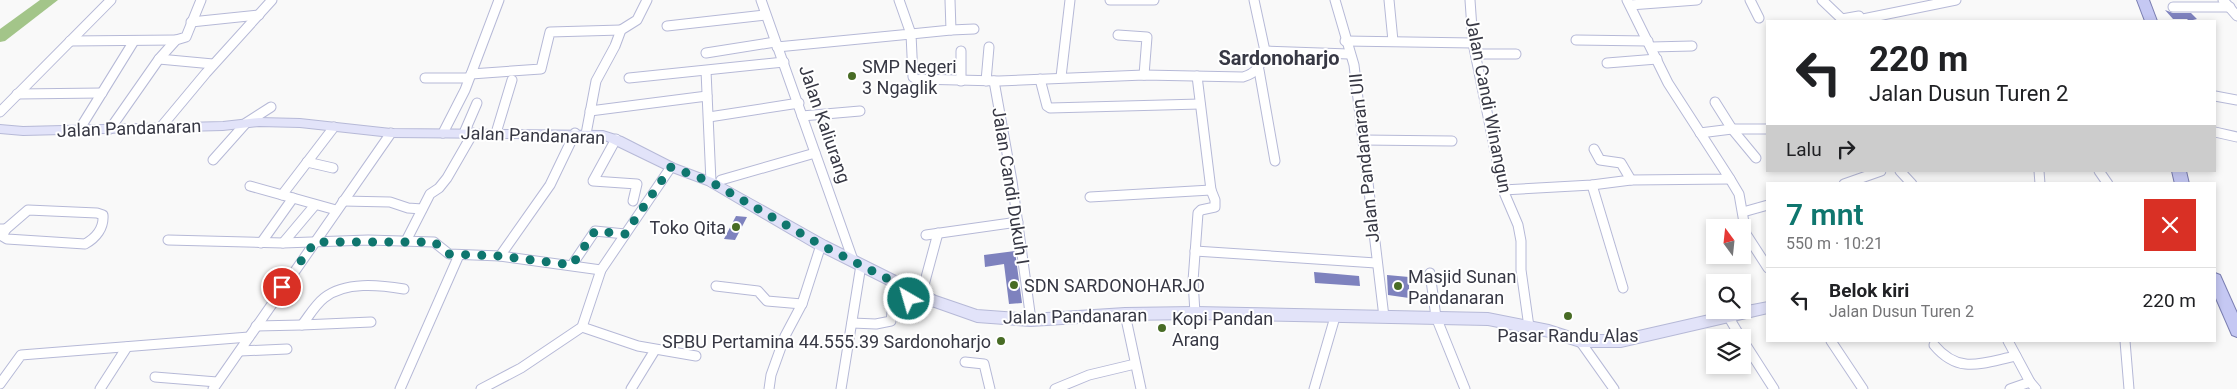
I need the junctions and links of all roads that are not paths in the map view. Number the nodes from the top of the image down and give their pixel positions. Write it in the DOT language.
graph roads {
  1 [pos="111,0"];
  2 [pos="200,0"];
  3 [pos="272,0"];
  4 [pos="498,0"];
  5 [pos="506,0"];
  6 [pos="647,0"];
  7 [pos="760,0"];
  8 [pos="899,0"];
  9 [pos="950,0"];
  10 [pos="1070,0"];
  11 [pos="1110,0"];
  12 [pos="1132,0"];
  13 [pos="1154,0"];
  14 [pos="1254,0"];
  15 [pos="1335,0"];
  16 [pos="1389,0"];
  17 [pos="1470,0"];
  18 [pos="1697,0"];
  19 [pos="1750,0"];
  20 [pos="1822,0"];
  21 [pos="1956,0"];
  22 [pos="2143,0"];
  23 [pos="2223,0"];
  24 [pos="1628,2"];
  25 [pos="2172,8"];
  26 [pos="2230,8"];
  27 [pos="1886,11"];
  28 [pos="259,15"];
  29 [pos="765,15"];
  30 [pos="2237,16"];
  31 [pos="1759,18"];
  32 [pos="1843,20"];
  33 [pos="1858,20"];
  34 [pos="2151,20"];
  35 [pos="191,22"];
  36 [pos="667,26"];
  37 [pos="974,29"];
  38 [pos="621,30"];
  39 [pos="951,30"];
  40 [pos="911,34"];
  41 [pos="1118,35"];
  42 [pos="134,40"];
  43 [pos="176,40"];
  44 [pos="1576,40"];
  45 [pos="70,41"];
  46 [pos="1345,41"];
  47 [pos="1393,41"];
  48 [pos="1473,43"];
  49 [pos="1649,44"];
  50 [pos="776,45"];
  51 [pos="1692,46"];
  52 [pos="989,47"];
  53 [pos="961,51"];
  54 [pos="1266,51"];
  55 [pos="706,53"];
  56 [pos="1349,54"];
  57 [pos="1476,54"];
  58 [pos="1516,54"];
  59 [pos="159,59"];
  60 [pos="1657,59"];
  61 [pos="784,62"];
  62 [pos="1607,63"];
  63 [pos="213,64"];
  64 [pos="1259,70"];
  65 [pos="706,71"];
  66 [pos="469,76"];
  67 [pos="1144,76"];
  68 [pos="1198,76"];
  69 [pos="1061,77"];
  70 [pos="425,78"];
  71 [pos="629,78"];
  72 [pos="1040,79"];
  73 [pos="512,80"];
  74 [pos="961,80"];
  75 [pos="990,81"];
  76 [pos="102,93"];
  77 [pos="17,94"];
  78 [pos="707,96"];
  79 [pos="2216,96"];
  80 [pos="2237,100"];
  81 [pos="1715,102"];
  82 [pos="477,103"];
  83 [pos="799,103"];
  84 [pos="1200,104"];
  85 [pos="272,107"];
  86 [pos="590,111"];
  87 [pos="860,111"];
  88 [pos="0,112"];
  89 [pos="802,116"];
  90 [pos="709,117"];
  91 [pos="246,123"];
  92 [pos="160,127"];
  93 [pos="334,127"];
  94 [pos="0,129"];
  95 [pos="110,129"];
  96 [pos="1732,129"];
  97 [pos="1766,129"];
  98 [pos="79,130"];
  99 [pos="443,132"];
  100 [pos="2216,132"];
  101 [pos="390,133"];
  102 [pos="468,133"];
  103 [pos="496,133"];
  104 [pos="1700,133"];
  105 [pos="581,134"];
  106 [pos="2237,137"];
  107 [pos="616,139"];
  108 [pos="1363,140"];
  109 [pos="1452,141"];
  110 [pos="1594,149"];
  111 [pos="815,153"];
  112 [pos="1756,158"];
  113 [pos="213,160"];
  114 [pos="1275,161"];
  115 [pos="307,162"];
  116 [pos="671,167"];
  117 [pos="333,168"];
  118 [pos="1879,172"];
  119 [pos="1901,172"];
  120 [pos="2099,172"];
  121 [pos="1730,179"];
  122 [pos="1631,180"];
  123 [pos="716,181"];
  124 [pos="1850,182"];
  125 [pos="1910,182"];
  126 [pos="2106,182"];
  127 [pos="1592,185"];
  128 [pos="250,186"];
  129 [pos="1211,190"];
  130 [pos="1503,190"];
  131 [pos="282,195"];
  132 [pos="1090,197"];
  133 [pos="293,198"];
  134 [pos="343,201"];
  135 [pos="633,201"];
  136 [pos="315,204"];
  137 [pos="1766,206"];
  138 [pos="422,209"];
  139 [pos="336,210"];
  140 [pos="1743,212"];
  141 [pos="1018,222"];
  142 [pos="3,229"];
  143 [pos="938,233"];
  144 [pos="625,234"];
  145 [pos="926,235"];
  146 [pos="168,240"];
  147 [pos="406,241"];
  148 [pos="261,242"];
  149 [pos="315,242"];
  150 [pos="283,243"];
  151 [pos="821,245"];
  152 [pos="1195,251"];
  153 [pos="459,255"];
  154 [pos="500,256"];
  155 [pos="857,263"];
  156 [pos="1376,263"];
  157 [pos="572,265"];
  158 [pos="1766,265"];
  159 [pos="602,270"];
  160 [pos="1430,274"];
  161 [pos="2216,283"];
  162 [pos="716,286"];
  163 [pos="1623,288"];
  164 [pos="404,289"];
  165 [pos="908,289"];
  166 [pos="922,296"];
  167 [pos="2220,300"];
  168 [pos="802,304"];
  169 [pos="1766,307"];
  170 [pos="1751,311"];
  171 [pos="1195,313"];
  172 [pos="1125,314"];
  173 [pos="1335,317"];
  174 [pos="1436,317"];
  175 [pos="1384,318"];
  176 [pos="1715,319"];
  177 [pos="1031,320"];
  178 [pos="371,322"];
  179 [pos="852,324"];
  180 [pos="302,325"];
  181 [pos="256,326"];
  182 [pos="582,326"];
  183 [pos="1529,327"];
  184 [pos="2237,332"];
  185 [pos="249,337"];
  186 [pos="1580,341"];
  187 [pos="1831,342"];
  188 [pos="2009,342"];
  189 [pos="2125,342"];
  190 [pos="1934,345"];
  191 [pos="127,347"];
  192 [pos="287,350"];
  193 [pos="655,350"];
  194 [pos="240,351"];
  195 [pos="1751,352"];
  196 [pos="696,356"];
  197 [pos="2016,356"];
  198 [pos="966,362"];
  199 [pos="1135,364"];
  200 [pos="155,377"];
  201 [pos="0,384"];
  202 [pos="215,386"];
  203 [pos="2033,386"];
  204 [pos="100,389"];
  205 [pos="402,389"];
  206 [pos="481,389"];
  207 [pos="631,389"];
  208 [pos="769,389"];
  209 [pos="841,389"];
  210 [pos="990,389"];
  211 [pos="1055,389"];
  212 [pos="1141,389"];
  213 [pos="1314,389"];
  214 [pos="1465,389"];
  215 [pos="1614,389"];
  216 [pos="1774,389"];
  217 [pos="1863,389"];
  218 [pos="2010,389"];
  219 [pos="2130,389"];
  1 -- 45 [label="street"];
  2 -- 35 [label="street"];
  3 -- 28 [label="street"];
  4 -- 5 [label="street"];
  4 -- 66 [label="street"];
  6 -- 38 [label="street"];
  7 -- 29 [label="street, Jalan Kaliurang"];
  8 -- 40 [label="street"];
  9 -- 39 [label="street"];
  10 -- 69 [label="street"];
  11 -- 12 [label="street"];
  12 -- 13 [label="street"];
  14 -- 54 [label="street"];
  15 -- 46 [label="street, Jalan Pandanaran UII"];
  16 -- 47 [label="street"];
  17 -- 48 [label="street, Jalan Candi Winangun"];
  18 -- 24 [label="street"];
  19 -- 31 [label="street"];
  20 -- 32 [label="street"];
  21 -- 33 [label="street"];
  22 -- 34 [label="main road"];
  23 -- 26 [label="street"];
  24 -- 49 [label="street"];
  25 -- 26 [label="street"];
  26 -- 30 [label="street"];
  27 -- 32 [label="street"];
  28 -- 35 [label="street"];
  28 -- 63 [label="street"];
  29 -- 36 [label="street"];
  29 -- 50 [label="street, Jalan Kaliurang"];
  35 -- 43 [label="street"];
  37 -- 39 [label="street"];
  38 -- 66 [label="street"];
  38 -- 86 [label="street"];
  39 -- 40 [label="street"];
  40 -- 50 [label="street"];
  40 -- 74 [label="street"];
  41 -- 67 [label="street"];
  42 -- 43 [label="street"];
  42 -- 45 [label="street"];
  42 -- 76 [label="street"];
  43 -- 59 [label="street"];
  44 -- 49 [label="street"];
  45 -- 77 [label="street"];
  46 -- 47 [label="street"];
  46 -- 56 [label="street, Jalan Pandanaran UII"];
  47 -- 48 [label="street"];
  48 -- 57 [label="street, Jalan Candi Winangun"];
  49 -- 51 [label="street"];
  49 -- 60 [label="street"];
  50 -- 55 [label="street"];
  50 -- 61 [label="street, Jalan Kaliurang"];
  52 -- 75 [label="street, Jalan Candi Dukuh I"];
  53 -- 74 [label="street"];
  54 -- 56 [label="street"];
  54 -- 64 [label="street"];
  56 -- 108 [label="street, Jalan Pandanaran UII"];
  57 -- 58 [label="street"];
  57 -- 130 [label="street, Jalan Candi Winangun"];
  59 -- 63 [label="street"];
  59 -- 95 [label="street"];
  60 -- 62 [label="street"];
  60 -- 104 [label="street"];
  61 -- 65 [label="street"];
  61 -- 83 [label="street, Jalan Kaliurang"];
  63 -- 92 [label="street"];
  64 -- 68 [label="street"];
  64 -- 114 [label="street"];
  65 -- 71 [label="street"];
  65 -- 78 [label="street"];
  66 -- 70 [label="street"];
  66 -- 99 [label="street"];
  67 -- 68 [label="street"];
  67 -- 69 [label="street"];
  68 -- 84 [label="street"];
  69 -- 72 [label="street"];
  72 -- 75 [label="street"];
  72 -- 84 [label="street"];
  73 -- 103 [label="street"];
  74 -- 75 [label="street"];
  75 -- 141 [label="street, Jalan Candi Dukuh I"];
  76 -- 77 [label="street"];
  76 -- 98 [label="street"];
  77 -- 88 [label="street"];
  78 -- 86 [label="street"];
  78 -- 90 [label="street"];
  79 -- 80 [label="street"];
  81 -- 96 [label="street"];
  82 -- 102 [label="street"];
  83 -- 89 [label="street, Jalan Kaliurang"];
  83 -- 90 [label="street"];
  84 -- 129 [label="street"];
  85 -- 91 [label="street"];
  86 -- 105 [label="street"];
  87 -- 89 [label="street"];
  89 -- 111 [label="street, Jalan Kaliurang"];
  90 -- 123 [label="street"];
  91 -- 92 [label="main road, Jalan Pandanaran"];
  91 -- 93 [label="main road, Jalan Pandanaran"];
  91 -- 113 [label="street"];
  92 -- 95 [label="main road, Jalan Pandanaran"];
  93 -- 101 [label="main road, Jalan Pandanaran"];
  93 -- 115 [label="street"];
  94 -- 98 [label="main road, Jalan Pandanaran"];
  95 -- 98 [label="main road, Jalan Pandanaran"];
  96 -- 97 [label="street"];
  96 -- 104 [label="street"];
  96 -- 112 [label="street"];
  99 -- 101 [label="main road, Jalan Pandanaran"];
  99 -- 102 [label="main road, Jalan Pandanaran"];
  100 -- 106 [label="street"];
  101 -- 134 [label="street"];
  102 -- 103 [label="main road, Jalan Pandanaran"];
  102 -- 138 [label="street"];
  103 -- 105 [label="main road, Jalan Pandanaran"];
  104 -- 121 [label="street"];
  105 -- 107 [label="main road, Jalan Pandanaran"];
  105 -- 154 [label="street"];
  107 -- 116 [label="main road, Jalan Pandanaran"];
  107 -- 135 [label="street"];
  108 -- 109 [label="street"];
  108 -- 156 [label="street, Jalan Pandanaran UII"];
  110 -- 122 [label="street"];
  111 -- 123 [label="street"];
  111 -- 155 [label="street, Jalan Kaliurang"];
  115 -- 117 [label="street"];
  115 -- 131 [label="street"];
  116 -- 123 [label="main road, Jalan Pandanaran"];
  116 -- 144 [label="street"];
  118 -- 124 [label="street"];
  119 -- 125 [label="street"];
  120 -- 126 [label="street"];
  121 -- 122 [label="street"];
  121 -- 140 [label="street"];
  122 -- 127 [label="street"];
  123 -- 151 [label="main road, Jalan Pandanaran"];
  127 -- 130 [label="street"];
  127 -- 163 [label="street"];
  128 -- 131 [label="street"];
  129 -- 132 [label="street"];
  129 -- 152 [label="street"];
  130 -- 183 [label="street, Jalan Candi Winangun"];
  131 -- 133 [label="street"];
  133 -- 136 [label="street"];
  133 -- 148 [label="street"];
  134 -- 138 [label="street"];
  134 -- 139 [label="street"];
  136 -- 139 [label="street"];
  136 -- 150 [label="street"];
  137 -- 140 [label="street"];
  138 -- 147 [label="street"];
  139 -- 149 [label="street"];
  140 -- 158 [label="street"];
  141 -- 143 [label="street"];
  141 -- 177 [label="street, Jalan Candi Dukuh I"];
  142 -- 142 [label="street"];
  143 -- 145 [label="street"];
  143 -- 166 [label="street"];
  144 -- 157 [label="street"];
  144 -- 159 [label="street"];
  146 -- 148 [label="street"];
  147 -- 149 [label="street"];
  147 -- 153 [label="street"];
  148 -- 150 [label="street"];
  149 -- 150 [label="street"];
  149 -- 181 [label="street"];
  151 -- 155 [label="main road, Jalan Pandanaran"];
  151 -- 168 [label="street"];
  152 -- 156 [label="street"];
  152 -- 171 [label="street"];
  153 -- 154 [label="street"];
  153 -- 205 [label="street"];
  154 -- 157 [label="street"];
  155 -- 165 [label="main road, Jalan Pandanaran"];
  155 -- 179 [label="street"];
  156 -- 175 [label="street, Jalan Pandanaran UII"];
  157 -- 159 [label="street"];
  159 -- 182 [label="street"];
  160 -- 174 [label="street"];
  161 -- 167 [label="main road"];
  162 -- 168 [label="street"];
  164 -- 180 [label="street"];
  165 -- 166 [label="main road, Jalan Pandanaran"];
  165 -- 179 [label="street"];
  166 -- 177 [label="main road, Jalan Pandanaran"];
  167 -- 184 [label="main road"];
  168 -- 208 [label="street"];
  169 -- 170 [label="main road, Jalan Pandanaran"];
  171 -- 172 [label="main road, Jalan Pandanaran"];
  171 -- 173 [label="main road, Jalan Pandanaran"];
  172 -- 177 [label="main road, Jalan Pandanaran"];
  172 -- 199 [label="street"];
  173 -- 175 [label="main road, Jalan Pandanaran"];
  173 -- 213 [label="street"];
  174 -- 175 [label="main road, Jalan Pandanaran"];
  174 -- 183 [label="main road, Jalan Pandanaran"];
  174 -- 214 [label="street"];
  176 -- 186 [label="main road, Jalan Pandanaran"];
  178 -- 180 [label="street"];
  179 -- 209 [label="street"];
  180 -- 181 [label="street"];
  181 -- 185 [label="street"];
  182 -- 193 [label="street"];
  182 -- 206 [label="street"];
  183 -- 186 [label="main road, Jalan Pandanaran"];
  185 -- 191 [label="street"];
  185 -- 194 [label="street"];
  186 -- 215 [label="street"];
  187 -- 217 [label="street"];
  188 -- 197 [label="street"];
  189 -- 219 [label="street"];
  190 -- 197 [label="street"];
  191 -- 201 [label="street"];
  191 -- 204 [label="street"];
  192 -- 194 [label="street"];
  193 -- 196 [label="street"];
  193 -- 207 [label="street"];
  194 -- 202 [label="street"];
  195 -- 216 [label="street"];
  197 -- 203 [label="street"];
  198 -- 210 [label="street"];
  199 -- 211 [label="street"];
  199 -- 212 [label="street"];
  200 -- 202 [label="street"];
  203 -- 218 [label="street"];
}
